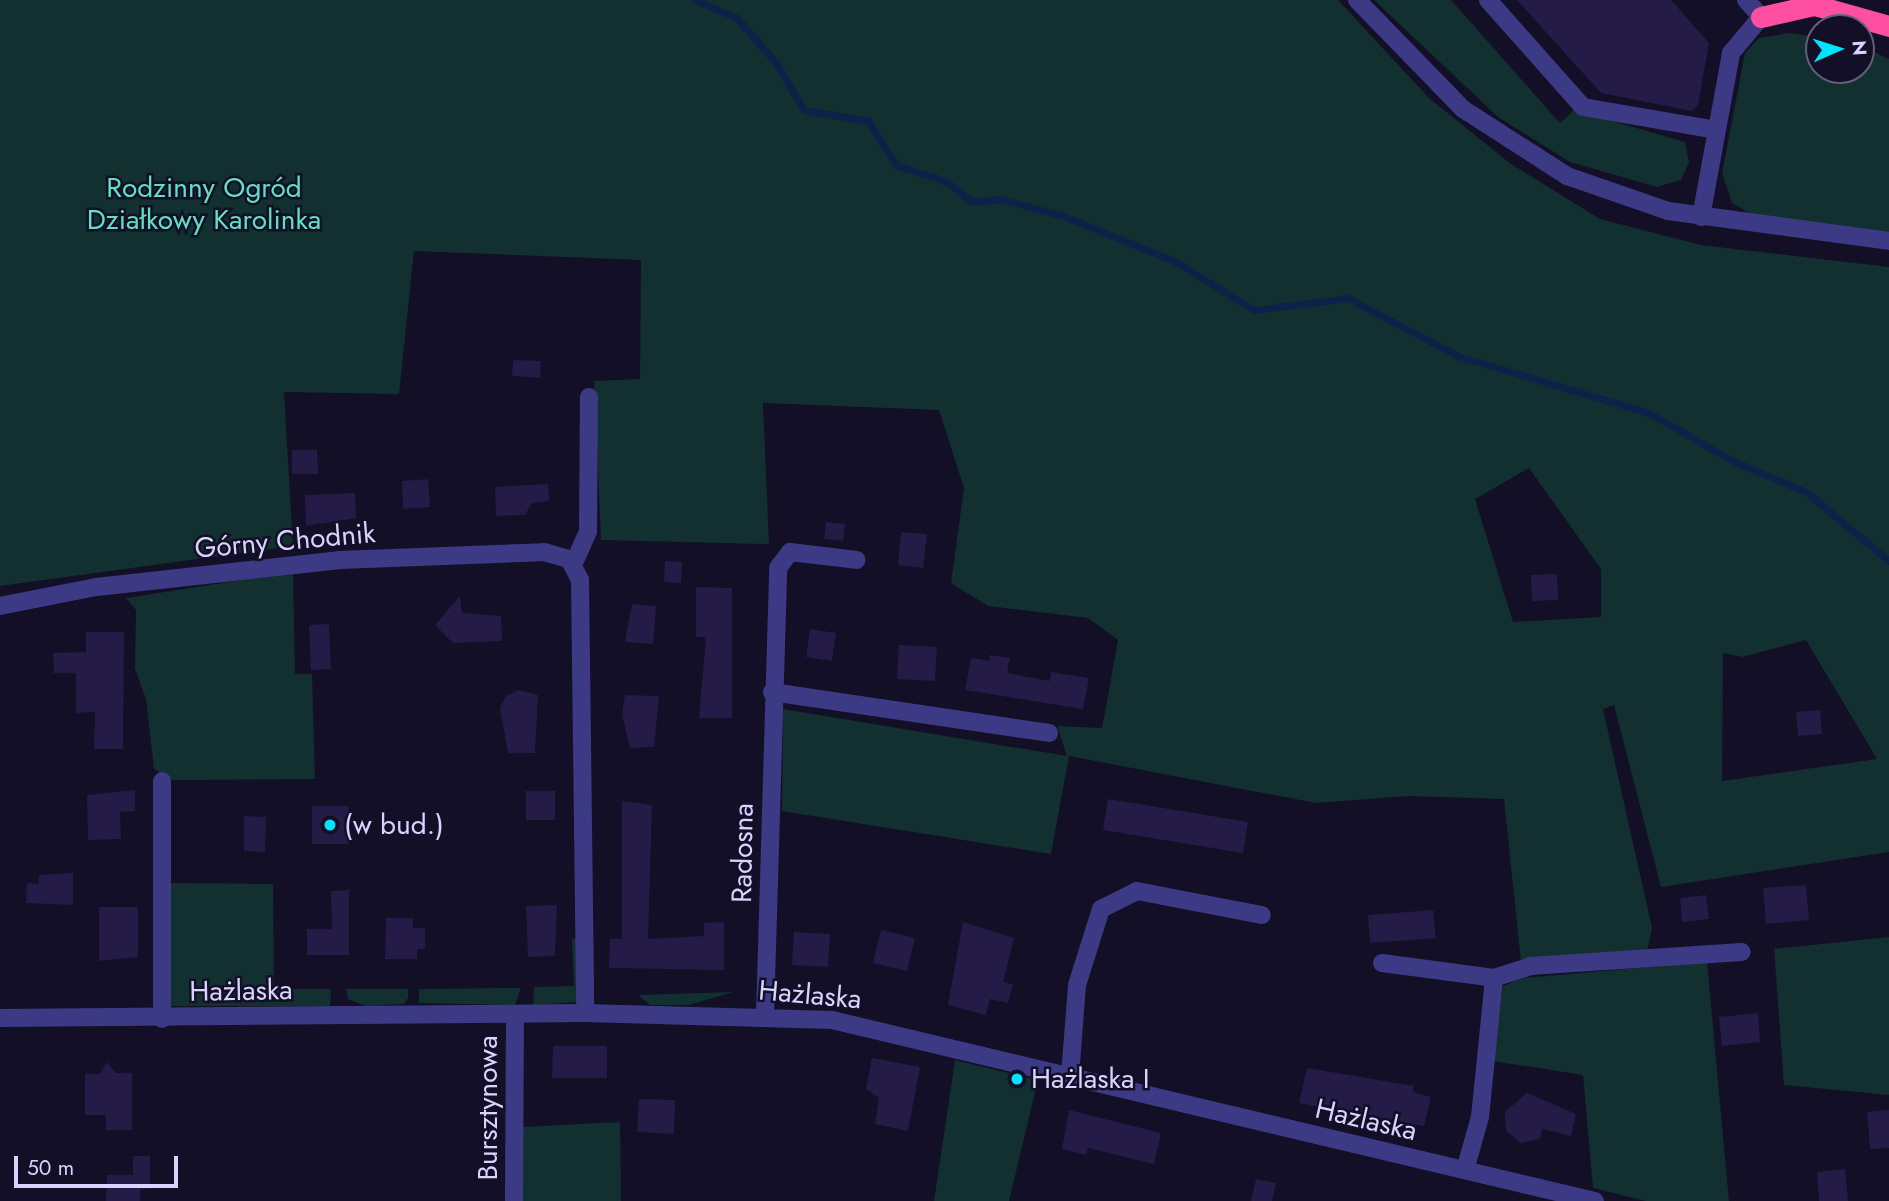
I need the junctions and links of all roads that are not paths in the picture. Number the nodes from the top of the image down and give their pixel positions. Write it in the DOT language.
graph roads {
  1 [pos="1357,0"];
  2 [pos="1488,0"];
  3 [pos="1746,0"];
  4 [pos="1861,0"];
  5 [pos="1762,17"];
  6 [pos="1889,17"];
  7 [pos="1889,26"];
  8 [pos="1716,130"];
  9 [pos="1701,217"];
  10 [pos="1889,242"];
  11 [pos="589,397"];
  12 [pos="857,560"];
  13 [pos="574,563"];
  14 [pos="0,606"];
  15 [pos="772,692"];
  16 [pos="1049,733"];
  17 [pos="162,781"];
  18 [pos="1262,915"];
  19 [pos="1742,951"];
  20 [pos="1382,962"];
  21 [pos="1494,978"];
  22 [pos="585,1013"];
  23 [pos="514,1015"];
  24 [pos="765,1015"];
  25 [pos="0,1018"];
  26 [pos="162,1019"];
  27 [pos="1070,1076"];
  28 [pos="1465,1170"];
  29 [pos="514,1201"];
  30 [pos="1595,1201"];
  1 -- 9 [label="street"];
  2 -- 8 [label="street"];
  3 -- 5 [label="street"];
  4 -- 6 [label="highway"];
  5 -- 7 [label="highway"];
  5 -- 8 [label="street"];
  8 -- 9 [label="street"];
  9 -- 10 [label="street"];
  11 -- 13 [label="street"];
  12 -- 15 [label="street, Radosna"];
  13 -- 14 [label="street, Górny Chodnik"];
  13 -- 22 [label="street"];
  15 -- 16 [label="street"];
  15 -- 24 [label="street, Radosna"];
  17 -- 26 [label="street"];
  18 -- 27 [label="street"];
  19 -- 21 [label="street"];
  20 -- 21 [label="street"];
  21 -- 28 [label="street"];
  22 -- 23 [label="street, Hażlaska"];
  22 -- 24 [label="street, Hażlaska"];
  23 -- 26 [label="street, Hażlaska"];
  23 -- 29 [label="street, Bursztynowa"];
  24 -- 27 [label="street, Hażlaska"];
  25 -- 26 [label="street, Hażlaska"];
  27 -- 28 [label="street, Hażlaska"];
  28 -- 30 [label="street, Hażlaska"];
}
